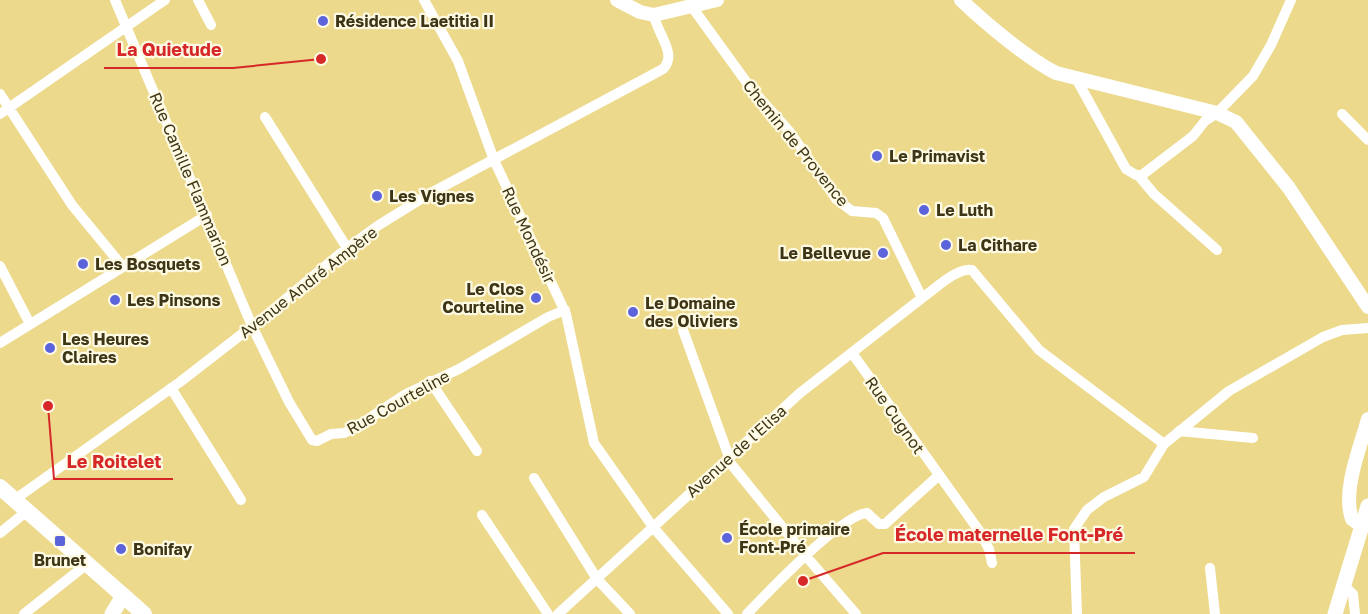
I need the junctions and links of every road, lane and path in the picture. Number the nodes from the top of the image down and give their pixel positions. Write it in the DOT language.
graph roads {
  1 [pos="115,0"];
  2 [pos="165,0"];
  3 [pos="198,0"];
  4 [pos="424,0"];
  5 [pos="617,0"];
  6 [pos="717,0"];
  7 [pos="961,0"];
  8 [pos="1291,0"];
  9 [pos="692,7"];
  10 [pos="654,15"];
  11 [pos="211,25"];
  12 [pos="126,26"];
  13 [pos="1077,80"];
  14 [pos="0,94"];
  15 [pos="4,111"];
  16 [pos="1217,113"];
  17 [pos="1342,114"];
  18 [pos="265,117"];
  19 [pos="1368,140"];
  20 [pos="494,160"];
  21 [pos="1139,176"];
  22 [pos="207,215"];
  23 [pos="347,248"];
  24 [pos="1217,250"];
  25 [pos="0,266"];
  26 [pos="123,267"];
  27 [pos="922,298"];
  28 [pos="1368,308"];
  29 [pos="564,310"];
  30 [pos="30,324"];
  31 [pos="252,326"];
  32 [pos="1368,328"];
  33 [pos="683,330"];
  34 [pos="0,343"];
  35 [pos="852,353"];
  36 [pos="430,381"];
  37 [pos="171,388"];
  38 [pos="1368,419"];
  39 [pos="1179,431"];
  40 [pos="1253,438"];
  41 [pos="1164,444"];
  42 [pos="477,451"];
  43 [pos="728,458"];
  44 [pos="938,476"];
  45 [pos="534,478"];
  46 [pos="0,487"];
  47 [pos="14,500"];
  48 [pos="241,500"];
  49 [pos="1368,506"];
  50 [pos="27,511"];
  51 [pos="482,515"];
  52 [pos="1362,526"];
  53 [pos="653,527"];
  54 [pos="0,533"];
  55 [pos="805,555"];
  56 [pos="992,563"];
  57 [pos="87,564"];
  58 [pos="1210,568"];
  59 [pos="597,579"];
  60 [pos="1344,586"];
  61 [pos="123,596"];
  62 [pos="24,614"];
  63 [pos="112,614"];
  64 [pos="144,614"];
  65 [pos="548,614"];
  66 [pos="558,614"];
  67 [pos="630,614"];
  68 [pos="728,614"];
  69 [pos="747,614"];
  70 [pos="856,614"];
  71 [pos="1077,614"];
  72 [pos="1215,614"];
  73 [pos="1335,614"];
  74 [pos="1356,614"];
  1 -- 12 [label="street, Rue Camille Flammarion"];
  2 -- 12 [label="street"];
  3 -- 11 [label="street"];
  4 -- 20 [label="street, Rue Mondésir"];
  5 -- 10 [label="street"];
  6 -- 9 [label="street"];
  7 -- 13 [label="street"];
  8 -- 16 [label="street"];
  9 -- 10 [label="street"];
  9 -- 27 [label="street, Chemin de Provence"];
  10 -- 20 [label="street, Avenue André Ampère"];
  12 -- 15 [label="street"];
  12 -- 22 [label="street, Rue Camille Flammarion"];
  13 -- 16 [label="street"];
  13 -- 21 [label="street"];
  14 -- 15 [label="street"];
  15 -- 26 [label="street"];
  16 -- 21 [label="street"];
  16 -- 28 [label="street"];
  17 -- 19 [label="street"];
  18 -- 23 [label="street"];
  20 -- 23 [label="street, Avenue André Ampère"];
  20 -- 29 [label="street, Rue Mondésir"];
  21 -- 24 [label="street"];
  22 -- 26 [label="street"];
  22 -- 31 [label="street, Rue Camille Flammarion"];
  23 -- 31 [label="street, Avenue André Ampère"];
  25 -- 30 [label="street"];
  26 -- 30 [label="street"];
  27 -- 35 [label="street, Avenue de l'Elisa"];
  27 -- 41 [label="street"];
  29 -- 36 [label="street, Rue Courteline"];
  29 -- 53 [label="street, Rue Mondésir"];
  30 -- 34 [label="street"];
  31 -- 36 [label="street, Rue Courteline"];
  31 -- 37 [label="street, Avenue André Ampère"];
  32 -- 39 [label="street"];
  33 -- 43 [label="street"];
  35 -- 43 [label="street, Avenue de l'Elisa"];
  35 -- 44 [label="street, Rue Cugnot"];
  36 -- 42 [label="street"];
  37 -- 47 [label="street, Avenue André Ampère"];
  37 -- 48 [label="street"];
  38 -- 52 [label="street"];
  39 -- 40 [label="street"];
  39 -- 41 [label="street"];
  41 -- 71 [label="street"];
  43 -- 53 [label="street, Avenue de l'Elisa"];
  43 -- 55 [label="street"];
  44 -- 55 [label="street"];
  44 -- 56 [label="street, Rue Cugnot"];
  45 -- 59 [label="street"];
  46 -- 47 [label="main road"];
  47 -- 50 [label="main road"];
  49 -- 52 [label="main road"];
  50 -- 54 [label="street"];
  50 -- 57 [label="main road"];
  51 -- 65 [label="street"];
  52 -- 60 [label="main road"];
  53 -- 59 [label="street, Avenue de l'Elisa"];
  53 -- 68 [label="street, Rue Mondésir"];
  55 -- 69 [label="street"];
  55 -- 70 [label="street"];
  57 -- 61 [label="main road"];
  57 -- 62 [label="street"];
  58 -- 72 [label="street"];
  59 -- 66 [label="street, Avenue de l'Elisa"];
  59 -- 67 [label="street"];
  60 -- 73 [label="main road"];
  60 -- 74 [label="street"];
  61 -- 63 [label="main road"];
  61 -- 64 [label="main road"];
}
